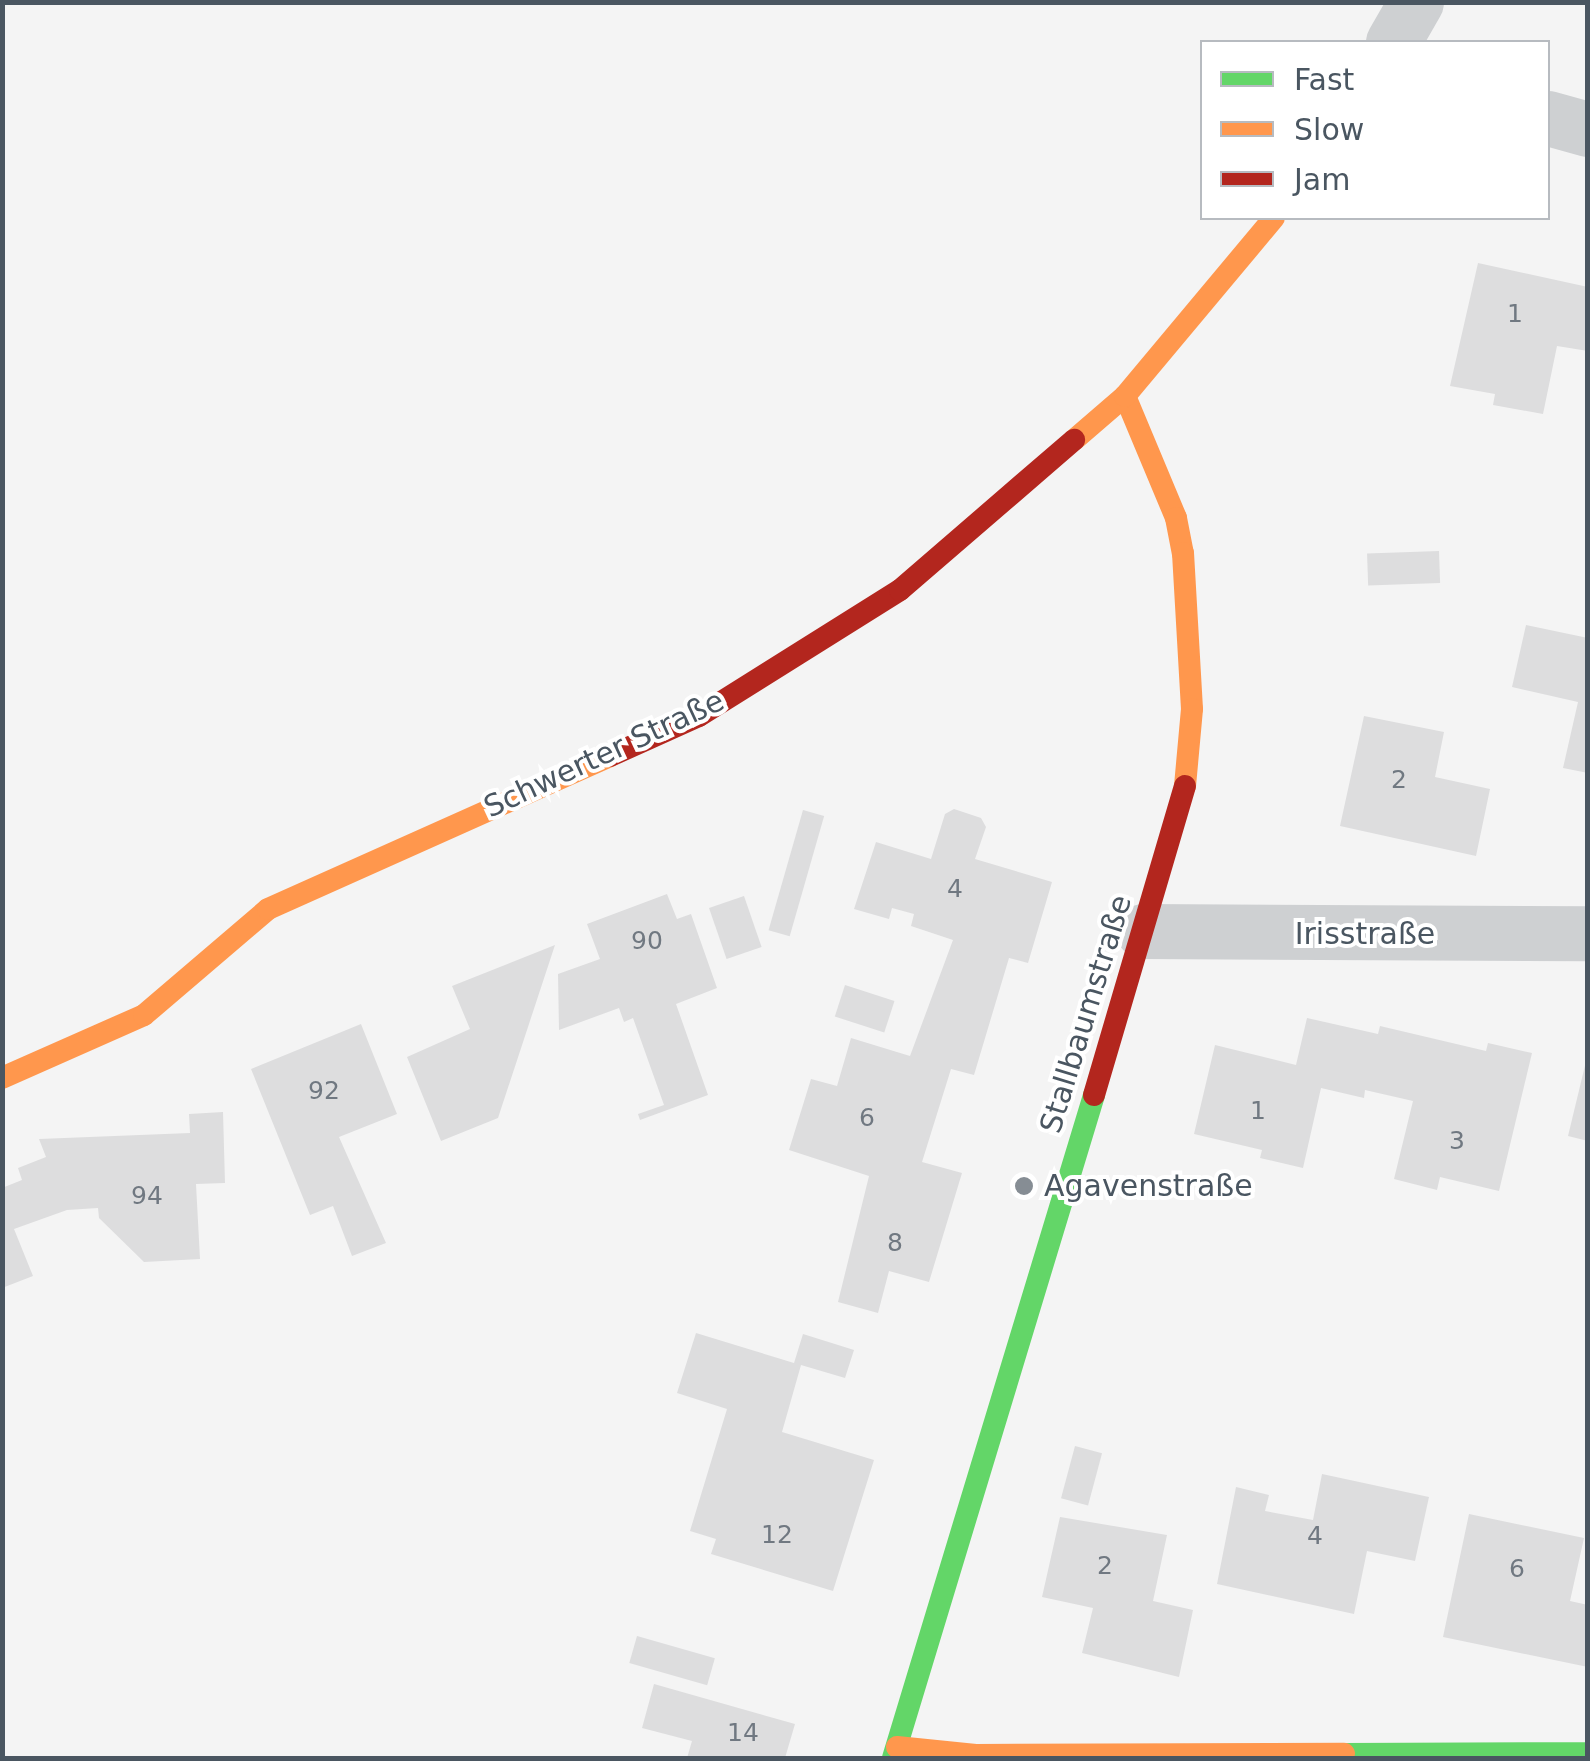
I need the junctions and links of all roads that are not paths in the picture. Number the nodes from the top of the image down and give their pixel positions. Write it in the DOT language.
graph roads {
  1 [pos="1416,2"];
  2 [pos="1393,40"];
  3 [pos="1550,119"];
  4 [pos="1588,129"];
  5 [pos="1272,220"];
  6 [pos="1124,396"];
  7 [pos="1144,931"];
  8 [pos="1588,932"];
  9 [pos="2,1078"];
  10 [pos="895,1753"];
  11 [pos="1588,1753"];
  1 -- 2 [label="street"];
  3 -- 4 [label="street"];
  5 -- 6 [label="street, Schwerter Straße"];
  6 -- 7 [label="street, Stallbaumstraße"];
  6 -- 9 [label="street, Schwerter Straße"];
  7 -- 8 [label="street, Irisstraße"];
  7 -- 10 [label="street, Stallbaumstraße"];
  10 -- 11 [label="street"];
}
